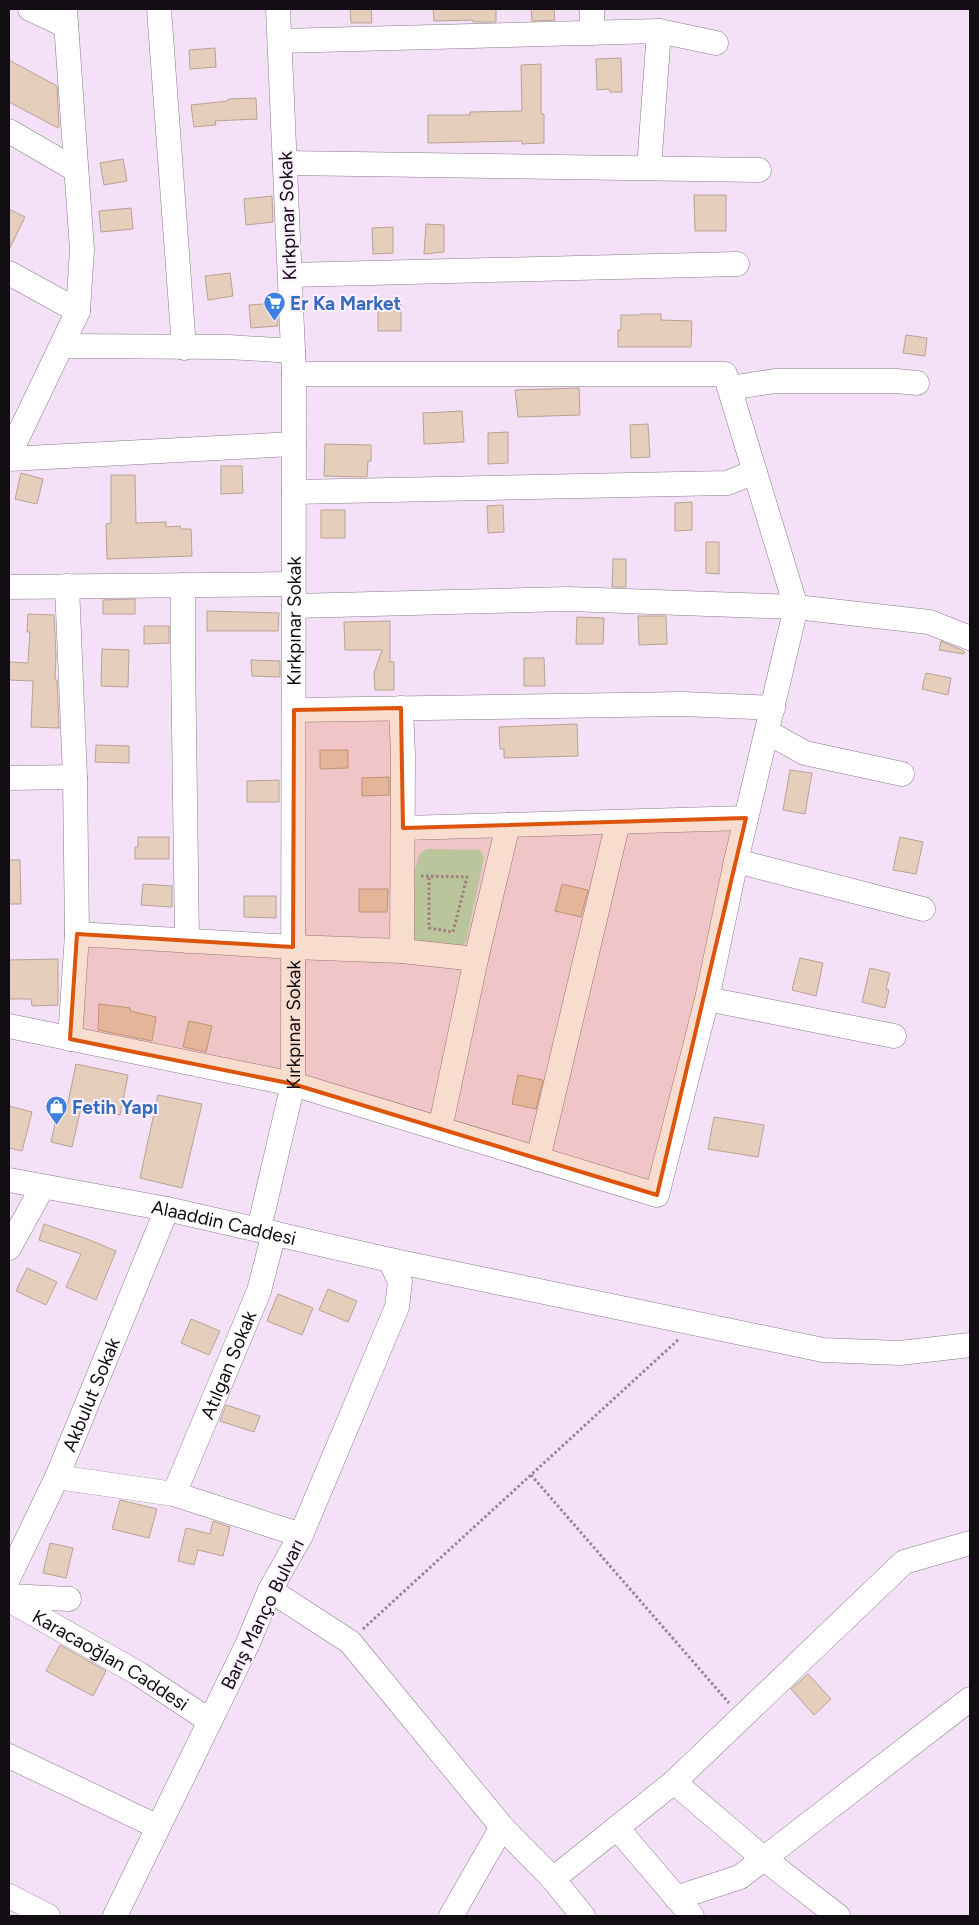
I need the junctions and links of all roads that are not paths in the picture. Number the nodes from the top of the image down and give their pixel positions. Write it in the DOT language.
graph roads {
  1 [pos="30,9"];
  2 [pos="159,9"];
  3 [pos="278,9"];
  4 [pos="592,9"];
  5 [pos="66,17"];
  6 [pos="659,31"];
  7 [pos="592,33"];
  8 [pos="280,41"];
  9 [pos="716,43"];
  10 [pos="9,130"];
  11 [pos="285,163"];
  12 [pos="649,168"];
  13 [pos="76,170"];
  14 [pos="760,170"];
  15 [pos="736,264"];
  16 [pos="9,274"];
  17 [pos="290,275"];
  18 [pos="78,311"];
  19 [pos="62,346"];
  20 [pos="184,348"];
  21 [pos="293,351"];
  22 [pos="294,374"];
  23 [pos="917,382"];
  24 [pos="730,388"];
  25 [pos="294,444"];
  26 [pos="9,457"];
  27 [pos="755,472"];
  28 [pos="294,492"];
  29 [pos="183,585"];
  30 [pos="67,586"];
  31 [pos="9,587"];
  32 [pos="293,595"];
  33 [pos="796,607"];
  34 [pos="970,638"];
  35 [pos="401,708"];
  36 [pos="773,708"];
  37 [pos="294,710"];
  38 [pos="767,732"];
  39 [pos="902,774"];
  40 [pos="75,777"];
  41 [pos="9,778"];
  42 [pos="746,818"];
  43 [pos="618,822"];
  44 [pos="508,825"];
  45 [pos="403,828"];
  46 [pos="736,861"];
  47 [pos="924,908"];
  48 [pos="77,934"];
  49 [pos="187,941"];
  50 [pos="293,947"];
  51 [pos="402,951"];
  52 [pos="476,958"];
  53 [pos="707,999"];
  54 [pos="9,1026"];
  55 [pos="894,1036"];
  56 [pos="70,1039"];
  57 [pos="293,1084"];
  58 [pos="440,1129"];
  59 [pos="538,1159"];
  60 [pos="9,1180"];
  61 [pos="42,1188"];
  62 [pos="167,1209"];
  63 [pos="267,1231"];
  64 [pos="9,1248"];
  65 [pos="390,1260"];
  66 [pos="970,1346"];
  67 [pos="56,1477"];
  68 [pos="174,1494"];
  69 [pos="301,1534"];
  70 [pos="970,1543"];
  71 [pos="9,1577"];
  72 [pos="270,1590"];
  73 [pos="9,1596"];
  74 [pos="70,1598"];
  75 [pos="9,1600"];
  76 [pos="970,1699"];
  77 [pos="210,1721"];
  78 [pos="9,1756"];
  79 [pos="674,1782"];
  80 [pos="158,1827"];
  81 [pos="502,1827"];
  82 [pos="617,1828"];
  83 [pos="763,1858"];
  84 [pos="553,1879"];
  85 [pos="9,1896"];
  86 [pos="676,1898"];
  87 [pos="48,1916"];
  88 [pos="115,1916"];
  89 [pos="451,1916"];
  90 [pos="584,1916"];
  91 [pos="692,1916"];
  92 [pos="838,1916"];
  1 -- 5 [label="street"];
  2 -- 20 [label="street"];
  3 -- 8 [label="street, Kırkpınar Sokak"];
  4 -- 7 [label="street"];
  5 -- 13 [label="street"];
  6 -- 7 [label="street"];
  6 -- 9 [label="street"];
  6 -- 12 [label="street"];
  7 -- 8 [label="street"];
  8 -- 11 [label="street, Kırkpınar Sokak"];
  10 -- 13 [label="street"];
  11 -- 12 [label="street"];
  11 -- 17 [label="street, Kırkpınar Sokak"];
  12 -- 14 [label="street"];
  13 -- 18 [label="street"];
  15 -- 17 [label="street"];
  16 -- 18 [label="street"];
  17 -- 21 [label="street, Kırkpınar Sokak"];
  18 -- 19 [label="street"];
  19 -- 20 [label="street"];
  19 -- 26 [label="street"];
  20 -- 21 [label="street"];
  21 -- 22 [label="street, Kırkpınar Sokak"];
  22 -- 24 [label="street"];
  22 -- 25 [label="street, Kırkpınar Sokak"];
  23 -- 24 [label="street"];
  24 -- 27 [label="street"];
  25 -- 26 [label="street"];
  25 -- 28 [label="street, Kırkpınar Sokak"];
  27 -- 28 [label="street"];
  27 -- 33 [label="street"];
  28 -- 32 [label="street, Kırkpınar Sokak"];
  29 -- 30 [label="street"];
  29 -- 32 [label="street"];
  29 -- 49 [label="street"];
  30 -- 31 [label="street"];
  30 -- 40 [label="street"];
  32 -- 33 [label="street"];
  32 -- 37 [label="street, Kırkpınar Sokak"];
  33 -- 34 [label="street"];
  33 -- 36 [label="street"];
  35 -- 36 [label="street"];
  35 -- 37 [label="street"];
  35 -- 45 [label="street"];
  36 -- 38 [label="street"];
  37 -- 50 [label="street, Kırkpınar Sokak"];
  38 -- 39 [label="street"];
  38 -- 42 [label="street"];
  40 -- 41 [label="street"];
  40 -- 48 [label="street"];
  42 -- 43 [label="street"];
  42 -- 46 [label="street"];
  43 -- 44 [label="street"];
  43 -- 59 [label="street"];
  44 -- 45 [label="street"];
  44 -- 52 [label="street"];
  45 -- 51 [label="street"];
  46 -- 47 [label="street"];
  46 -- 53 [label="street"];
  48 -- 49 [label="street"];
  48 -- 56 [label="street"];
  49 -- 50 [label="street"];
  50 -- 51 [label="street"];
  50 -- 57 [label="street, Kırkpınar Sokak"];
  51 -- 52 [label="street"];
  52 -- 58 [label="street"];
  53 -- 55 [label="street"];
  53 -- 59 [label="street"];
  54 -- 56 [label="street"];
  56 -- 57 [label="street"];
  57 -- 58 [label="street"];
  57 -- 63 [label="street, Kırkpınar Sokak"];
  58 -- 59 [label="street"];
  60 -- 61 [label="street, Alaaddin Caddesi"];
  61 -- 62 [label="street, Alaaddin Caddesi"];
  61 -- 64 [label="street"];
  62 -- 63 [label="street, Alaaddin Caddesi"];
  62 -- 67 [label="street, Akbulut Sokak"];
  63 -- 65 [label="street, Alaaddin Caddesi"];
  63 -- 68 [label="street, Atılgan Sokak"];
  65 -- 66 [label="street, Alaaddin Caddesi"];
  65 -- 69 [label="street, Barış Manço Bulvarı"];
  67 -- 68 [label="street"];
  67 -- 71 [label="street, Akbulut Sokak"];
  68 -- 69 [label="street"];
  69 -- 72 [label="street, Barış Manço Bulvarı"];
  70 -- 79 [label="street"];
  72 -- 77 [label="street, Barış Manço Bulvarı"];
  72 -- 81 [label="street"];
  73 -- 74 [label="street"];
  75 -- 77 [label="street, Karacaoğlan Caddesi"];
  76 -- 83 [label="street"];
  77 -- 80 [label="street, Barış Manço Bulvarı"];
  78 -- 80 [label="street"];
  79 -- 82 [label="street"];
  79 -- 83 [label="street"];
  80 -- 88 [label="street, Barış Manço Bulvarı"];
  81 -- 84 [label="street"];
  81 -- 89 [label="street"];
  82 -- 84 [label="street"];
  82 -- 86 [label="street"];
  83 -- 86 [label="street"];
  83 -- 92 [label="street"];
  84 -- 90 [label="street"];
  85 -- 87 [label="street"];
  86 -- 91 [label="street"];
}
